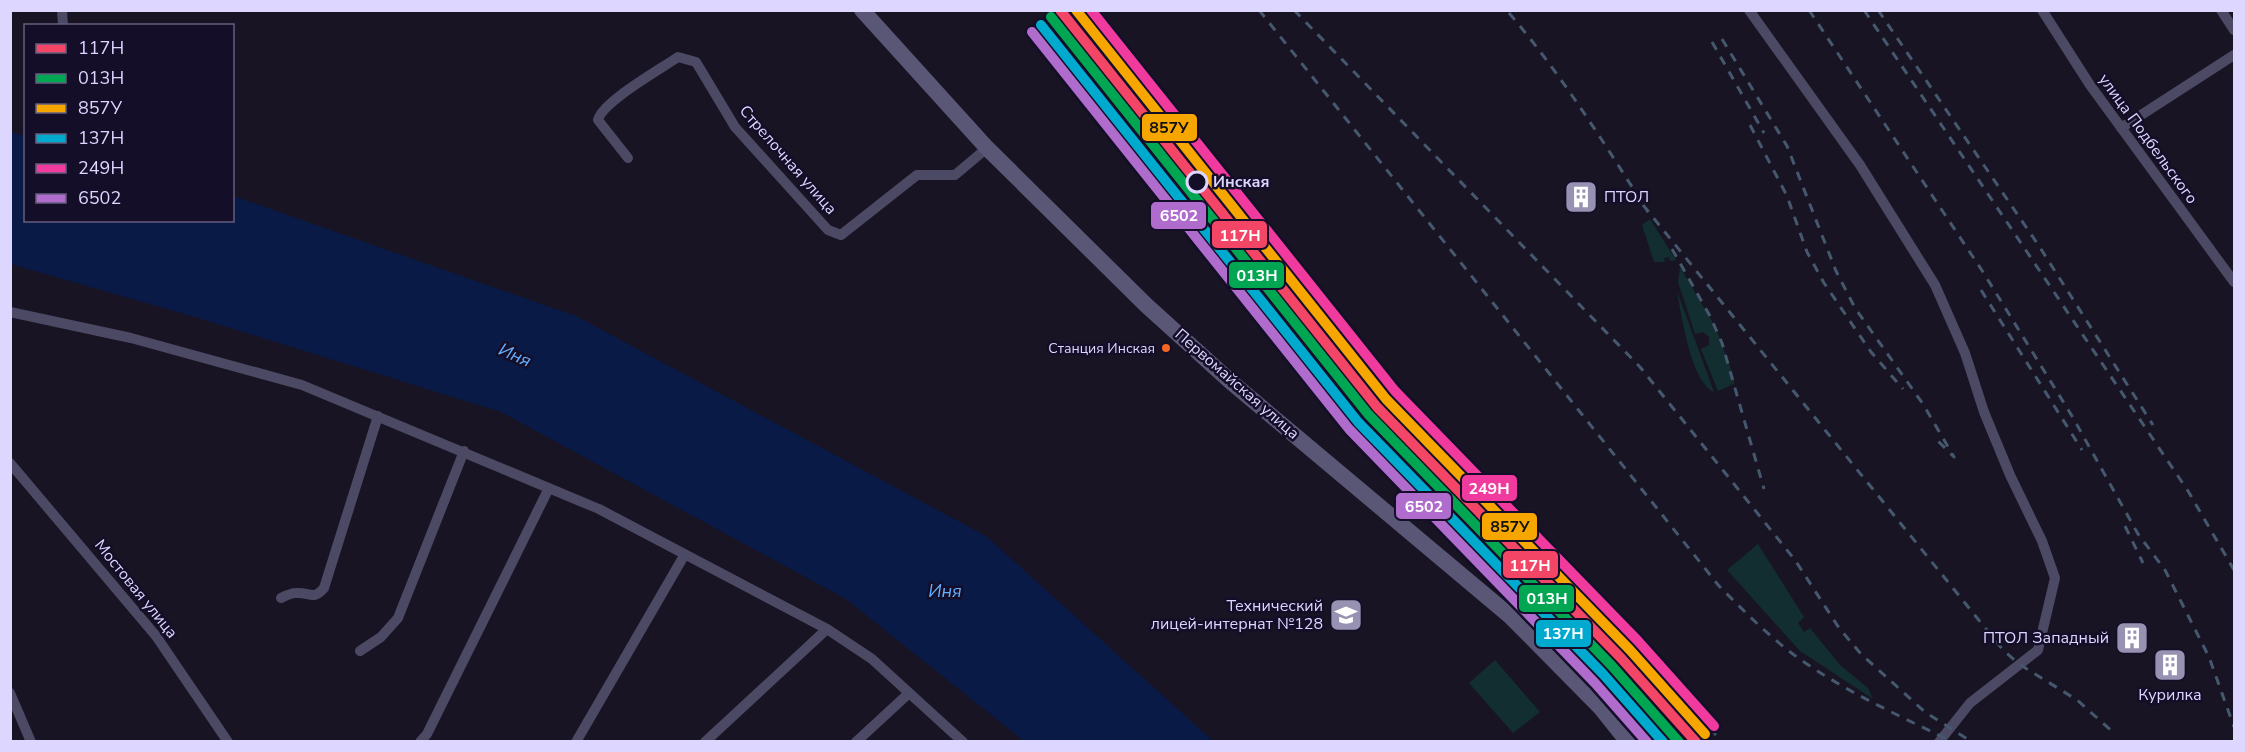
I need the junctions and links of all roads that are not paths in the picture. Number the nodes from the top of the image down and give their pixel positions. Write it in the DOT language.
graph roads {
  1 [pos="861,10"];
  2 [pos="1749,10"];
  3 [pos="2042,10"];
  4 [pos="2222,10"];
  5 [pos="2235,30"];
  6 [pos="2235,55"];
  7 [pos="2121,128"];
  8 [pos="987,148"];
  9 [pos="628,158"];
  10 [pos="2235,282"];
  11 [pos="10,312"];
  12 [pos="378,416"];
  13 [pos="465,451"];
  14 [pos="10,463"];
  15 [pos="549,488"];
  16 [pos="685,555"];
  17 [pos="281,598"];
  18 [pos="827,629"];
  19 [pos="360,651"];
  20 [pos="10,693"];
  21 [pos="908,694"];
  22 [pos="32,741"];
  23 [pos="228,741"];
  24 [pos="420,741"];
  25 [pos="576,741"];
  26 [pos="705,741"];
  27 [pos="856,741"];
  28 [pos="963,741"];
  29 [pos="1628,741"];
  30 [pos="1939,741"];
  1 -- 8 [label="main road, Первомайская улица"];
  2 -- 30 [label="street"];
  3 -- 7 [label="street, улица Подбельского"];
  4 -- 5 [label="street"];
  6 -- 7 [label="street"];
  7 -- 10 [label="street, улица Подбельского"];
  8 -- 9 [label="street, Стрелочная улица"];
  8 -- 29 [label="main road, Первомайская улица"];
  11 -- 12 [label="street"];
  12 -- 13 [label="street"];
  12 -- 17 [label="street"];
  13 -- 15 [label="street"];
  13 -- 19 [label="street"];
  14 -- 23 [label="street, Мостовая улица"];
  15 -- 16 [label="street"];
  15 -- 24 [label="street"];
  16 -- 18 [label="street"];
  16 -- 25 [label="street"];
  18 -- 21 [label="street"];
  18 -- 26 [label="street"];
  20 -- 22 [label="street"];
  21 -- 27 [label="street"];
  21 -- 28 [label="street"];
}
